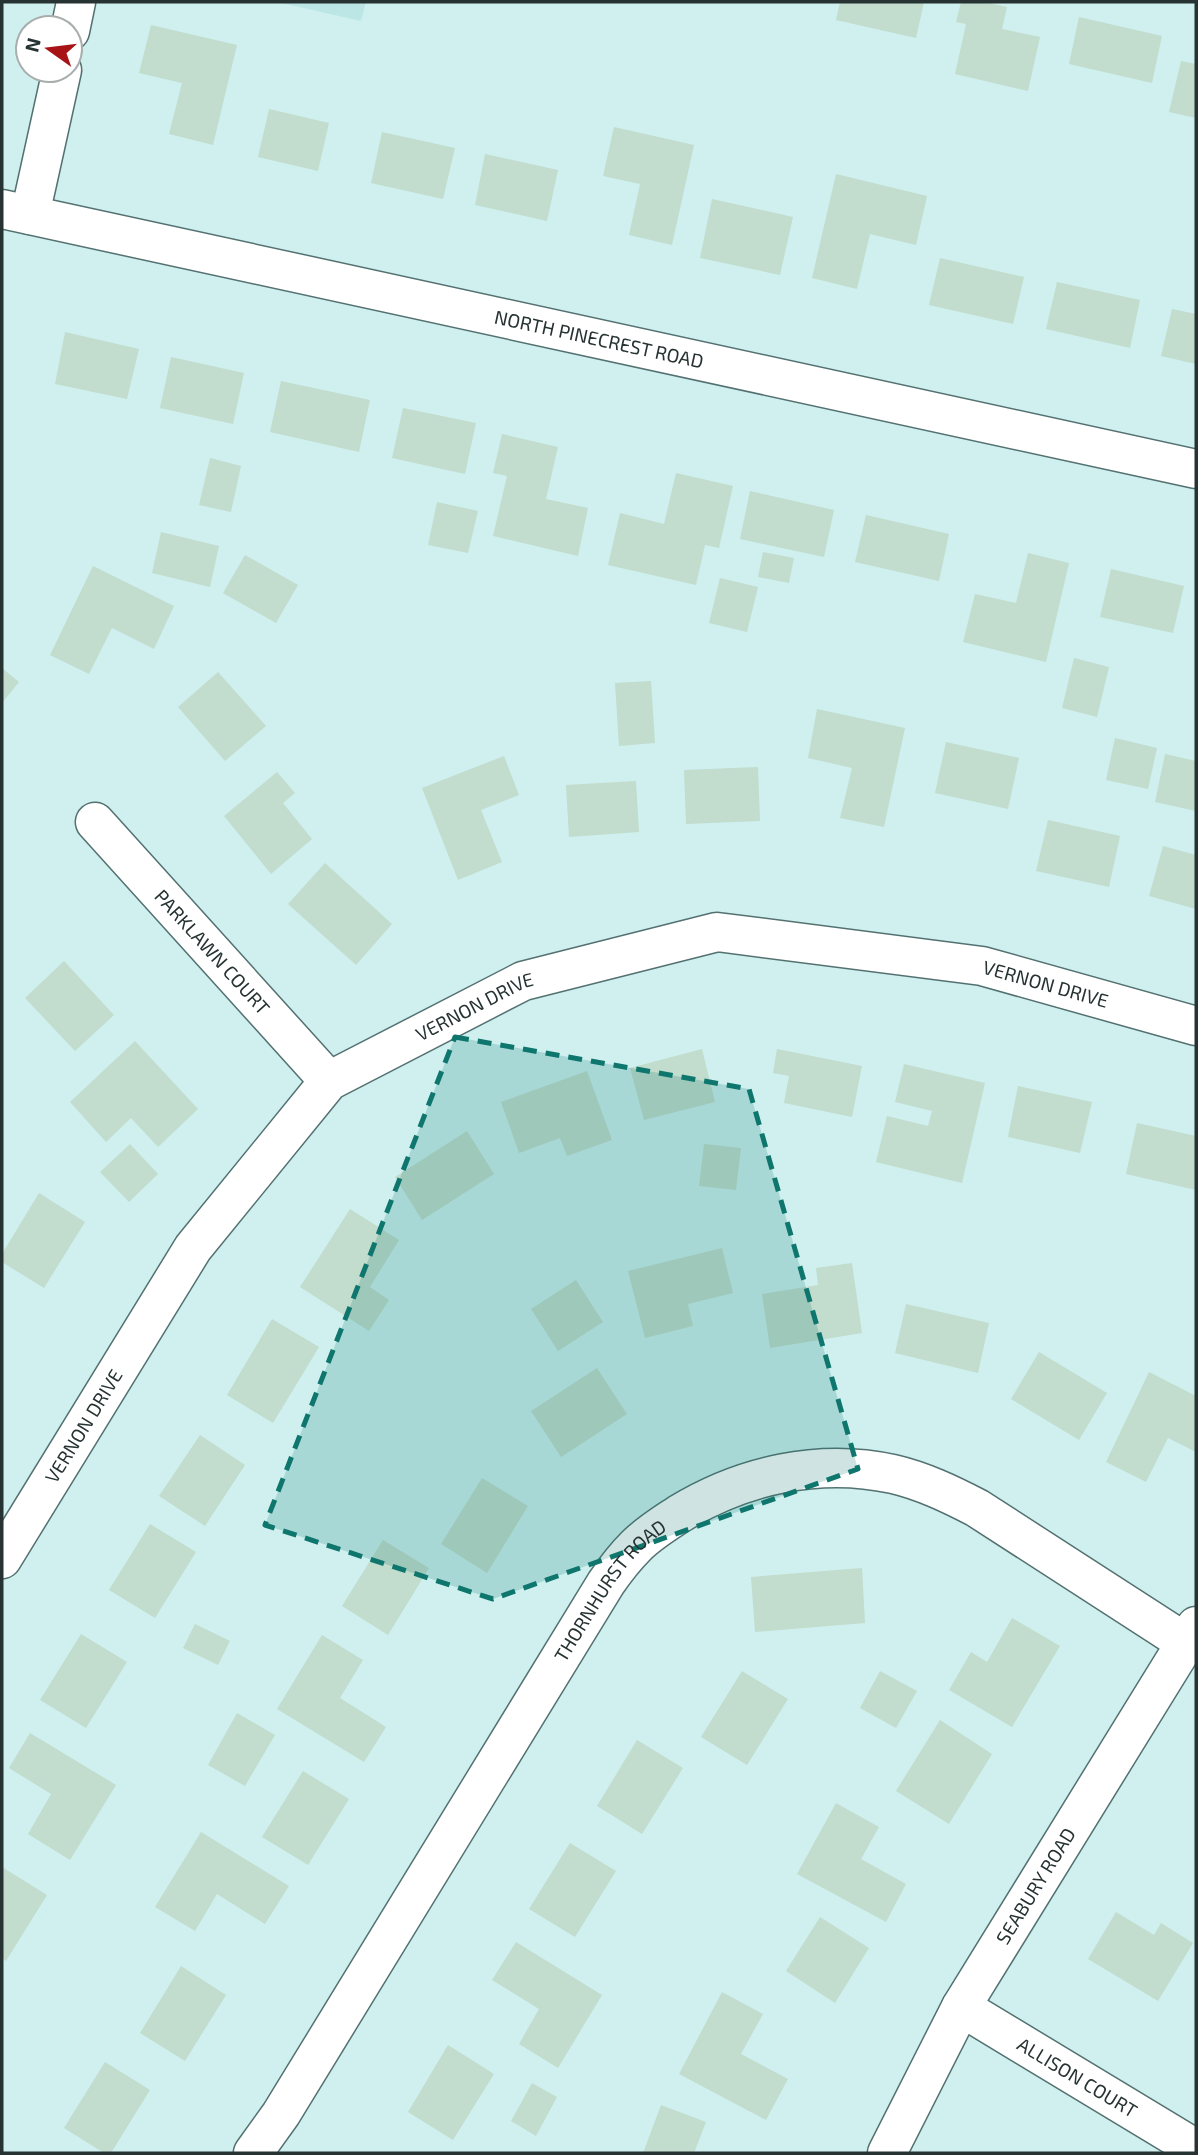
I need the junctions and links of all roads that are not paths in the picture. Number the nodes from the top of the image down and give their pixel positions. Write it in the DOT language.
graph roads {
  1 [pos="57,84"];
  2 [pos="16,212"];
  3 [pos="1196,469"];
  4 [pos="95,822"];
  5 [pos="1196,1026"];
  6 [pos="329,1081"];
  7 [pos="2,1559"];
  8 [pos="1191,1634"];
  9 [pos="961,2007"];
  10 [pos="1196,2149"];
  11 [pos="253,2153"];
  12 [pos="887,2153"];
  1 -- 2 [label="street"];
  2 -- 3 [label="street, NORTH PINECREST ROAD"];
  4 -- 6 [label="street, PARKLAWN COURT"];
  5 -- 6 [label="street, VERNON DRIVE"];
  6 -- 7 [label="street, VERNON DRIVE"];
  8 -- 9 [label="street, SEABURY ROAD"];
  8 -- 11 [label="street, THORNHURST ROAD"];
  9 -- 10 [label="street, ALLISON COURT"];
  9 -- 12 [label="street, SEABURY ROAD"];
}
